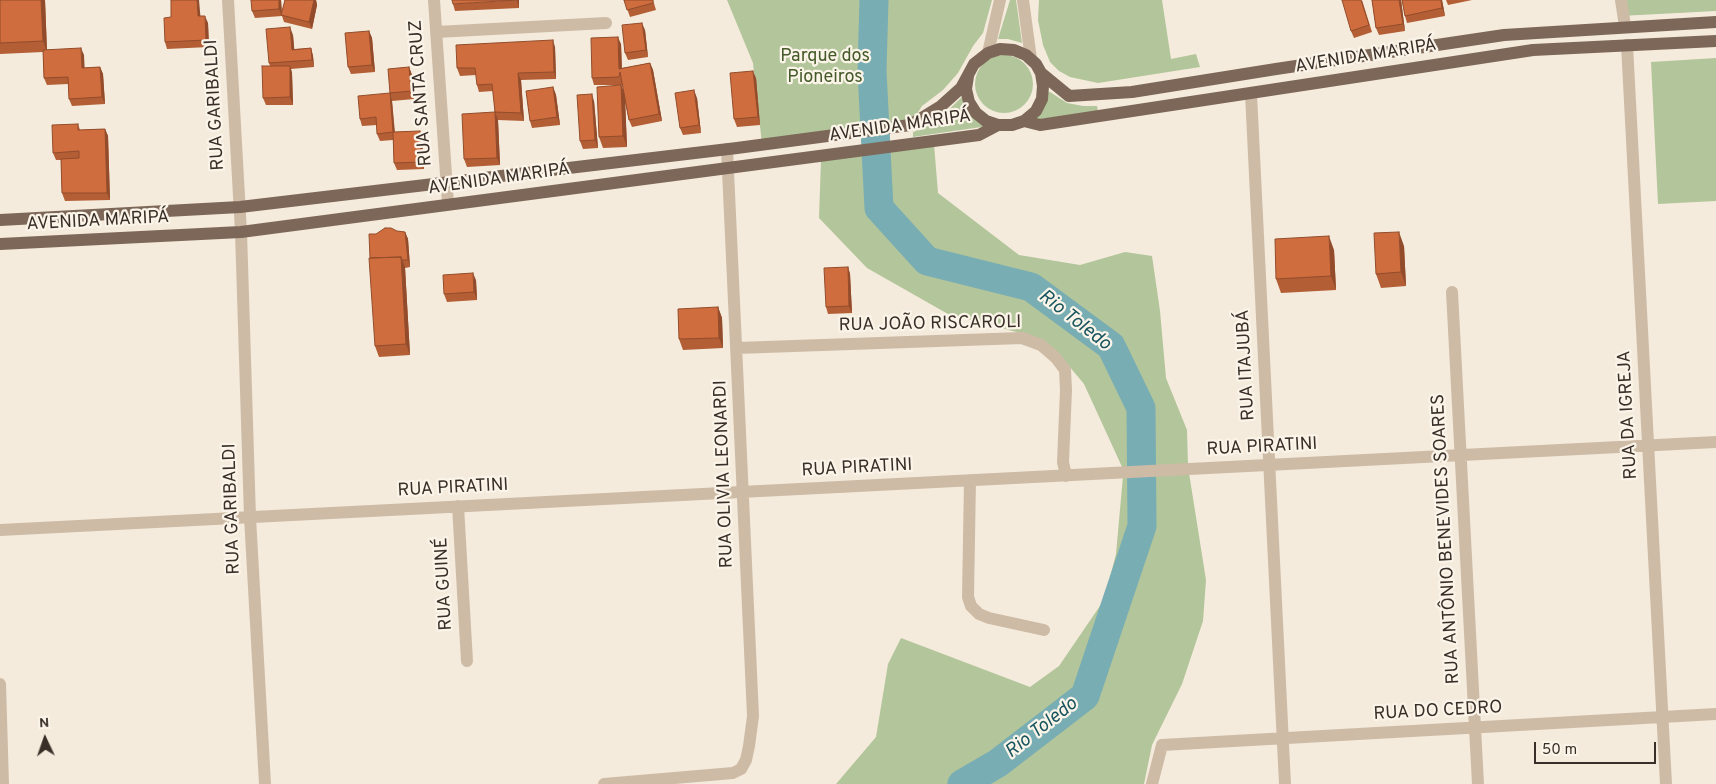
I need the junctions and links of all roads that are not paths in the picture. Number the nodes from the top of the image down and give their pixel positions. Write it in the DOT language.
graph roads {
  1 [pos="228,0"];
  2 [pos="434,0"];
  3 [pos="1000,0"];
  4 [pos="1023,0"];
  5 [pos="1621,0"];
  6 [pos="1716,22"];
  7 [pos="606,23"];
  8 [pos="1625,26"];
  9 [pos="436,32"];
  10 [pos="1716,41"];
  11 [pos="1627,45"];
  12 [pos="988,53"];
  13 [pos="1031,59"];
  14 [pos="1040,73"];
  15 [pos="968,76"];
  16 [pos="1252,94"];
  17 [pos="1024,121"];
  18 [pos="998,126"];
  19 [pos="727,149"];
  20 [pos="728,167"];
  21 [pos="446,183"];
  22 [pos="448,204"];
  23 [pos="240,208"];
  24 [pos="0,220"];
  25 [pos="241,232"];
  26 [pos="0,244"];
  27 [pos="1452,292"];
  28 [pos="737,348"];
  29 [pos="1716,442"];
  30 [pos="1648,445"];
  31 [pos="1460,455"];
  32 [pos="1270,465"];
  33 [pos="1066,476"];
  34 [pos="970,480"];
  35 [pos="743,492"];
  36 [pos="458,506"];
  37 [pos="250,517"];
  38 [pos="0,530"];
  39 [pos="1044,630"];
  40 [pos="467,661"];
  41 [pos="0,684"];
  42 [pos="1716,714"];
  43 [pos="1663,717"];
  44 [pos="1475,728"];
  45 [pos="1283,738"];
  46 [pos="730,778"];
  47 [pos="3,784"];
  48 [pos="265,784"];
  49 [pos="604,784"];
  50 [pos="1152,784"];
  51 [pos="1285,784"];
  52 [pos="1478,784"];
  53 [pos="1666,784"];
  1 -- 23 [label="street, RUA GARIBALDI"];
  2 -- 9 [label="street, RUA SANTA CRUZ"];
  3 -- 12 [label="street"];
  4 -- 13 [label="street"];
  5 -- 8 [label="street"];
  6 -- 8 [label="main road, AVENIDA MARIPÁ"];
  7 -- 9 [label="street"];
  8 -- 14 [label="main road, AVENIDA MARIPÁ"];
  9 -- 21 [label="street, RUA SANTA CRUZ"];
  10 -- 11 [label="main road, AVENIDA MARIPÁ"];
  11 -- 16 [label="main road, AVENIDA MARIPÁ"];
  11 -- 30 [label="street, RUA DA IGREJA"];
  12 -- 13 [label="main road"];
  12 -- 15 [label="main road"];
  13 -- 14 [label="main road"];
  14 -- 17 [label="main road"];
  15 -- 18 [label="main road"];
  15 -- 19 [label="main road, AVENIDA MARIPÁ"];
  16 -- 17 [label="main road, AVENIDA MARIPÁ"];
  16 -- 32 [label="street, RUA ITAJUBÁ"];
  17 -- 18 [label="main road"];
  18 -- 20 [label="main road, AVENIDA MARIPÁ"];
  19 -- 20 [label="street, RUA OLIVIA LEONARDI"];
  19 -- 21 [label="main road, AVENIDA MARIPÁ"];
  20 -- 22 [label="main road, AVENIDA MARIPÁ"];
  20 -- 28 [label="street, RUA OLIVIA LEONARDI"];
  21 -- 22 [label="street, RUA SANTA CRUZ"];
  21 -- 23 [label="main road, AVENIDA MARIPÁ"];
  22 -- 25 [label="main road, AVENIDA MARIPÁ"];
  23 -- 24 [label="main road, AVENIDA MARIPÁ"];
  23 -- 25 [label="street, RUA GARIBALDI"];
  25 -- 26 [label="main road, AVENIDA MARIPÁ"];
  25 -- 37 [label="street, RUA GARIBALDI"];
  27 -- 31 [label="street, RUA ANTÔNIO BENEVIDES SOARES"];
  28 -- 33 [label="street, RUA JOÃO RISCAROLI"];
  28 -- 35 [label="street, RUA OLIVIA LEONARDI"];
  29 -- 30 [label="street, RUA PIRATINI"];
  30 -- 31 [label="street, RUA PIRATINI"];
  30 -- 43 [label="street, RUA DA IGREJA"];
  31 -- 32 [label="street, RUA PIRATINI"];
  31 -- 44 [label="street, RUA ANTÔNIO BENEVIDES SOARES"];
  32 -- 33 [label="street, RUA PIRATINI"];
  32 -- 45 [label="street, RUA ITAJUBÁ"];
  33 -- 34 [label="street, RUA PIRATINI"];
  34 -- 35 [label="street, RUA PIRATINI"];
  34 -- 39 [label="street"];
  35 -- 36 [label="street, RUA PIRATINI"];
  35 -- 46 [label="street, RUA OLIVIA LEONARDI"];
  36 -- 37 [label="street, RUA PIRATINI"];
  36 -- 40 [label="street, RUA GUINÉ"];
  37 -- 38 [label="street, RUA PIRATINI"];
  37 -- 48 [label="street, RUA GARIBALDI"];
  41 -- 47 [label="street"];
  42 -- 43 [label="street, RUA DO CEDRO"];
  43 -- 44 [label="street, RUA DO CEDRO"];
  43 -- 53 [label="street, RUA DA IGREJA"];
  44 -- 45 [label="street, RUA DO CEDRO"];
  44 -- 52 [label="street, RUA ANTÔNIO BENEVIDES SOARES"];
  45 -- 50 [label="street, RUA DO CEDRO"];
  45 -- 51 [label="street, RUA ITAJUBÁ"];
  46 -- 49 [label="street"];
}
